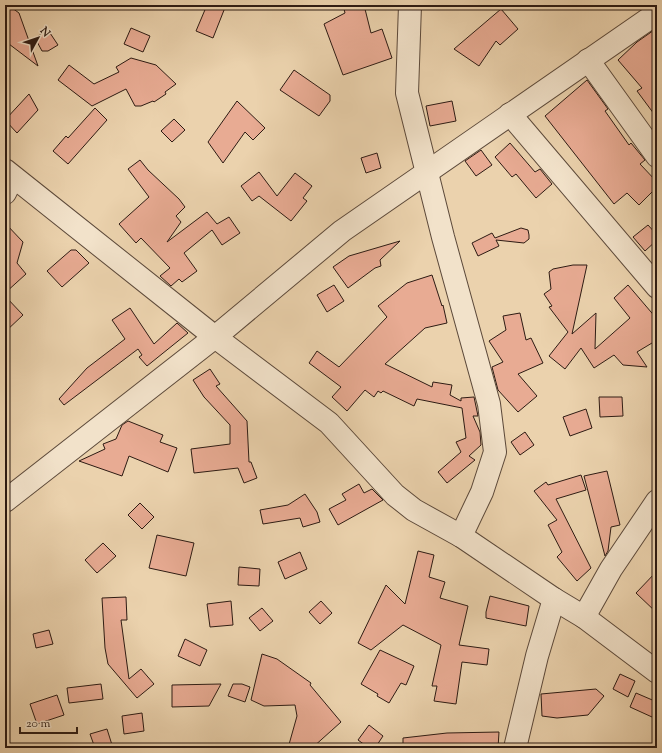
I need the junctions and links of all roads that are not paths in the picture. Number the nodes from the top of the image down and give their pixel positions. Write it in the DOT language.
graph roads {
  1 [pos="410,5"];
  2 [pos="657,12"];
  3 [pos="588,60"];
  4 [pos="510,114"];
  5 [pos="657,156"];
  6 [pos="427,172"];
  7 [pos="8,180"];
  8 [pos="657,287"];
  9 [pos="215,337"];
  10 [pos="5,501"];
  11 [pos="657,501"];
  12 [pos="462,536"];
  13 [pos="554,599"];
  14 [pos="584,617"];
  15 [pos="657,672"];
  16 [pos="515,748"];
  1 -- 6 [label="street"];
  2 -- 3 [label="street"];
  3 -- 4 [label="street"];
  3 -- 5 [label="street"];
  4 -- 6 [label="street"];
  4 -- 8 [label="street"];
  6 -- 9 [label="street"];
  6 -- 12 [label="street"];
  7 -- 9 [label="street"];
  9 -- 10 [label="street"];
  9 -- 12 [label="street"];
  11 -- 14 [label="street"];
  12 -- 13 [label="street"];
  13 -- 14 [label="street"];
  13 -- 16 [label="street"];
  14 -- 15 [label="street"];
}
